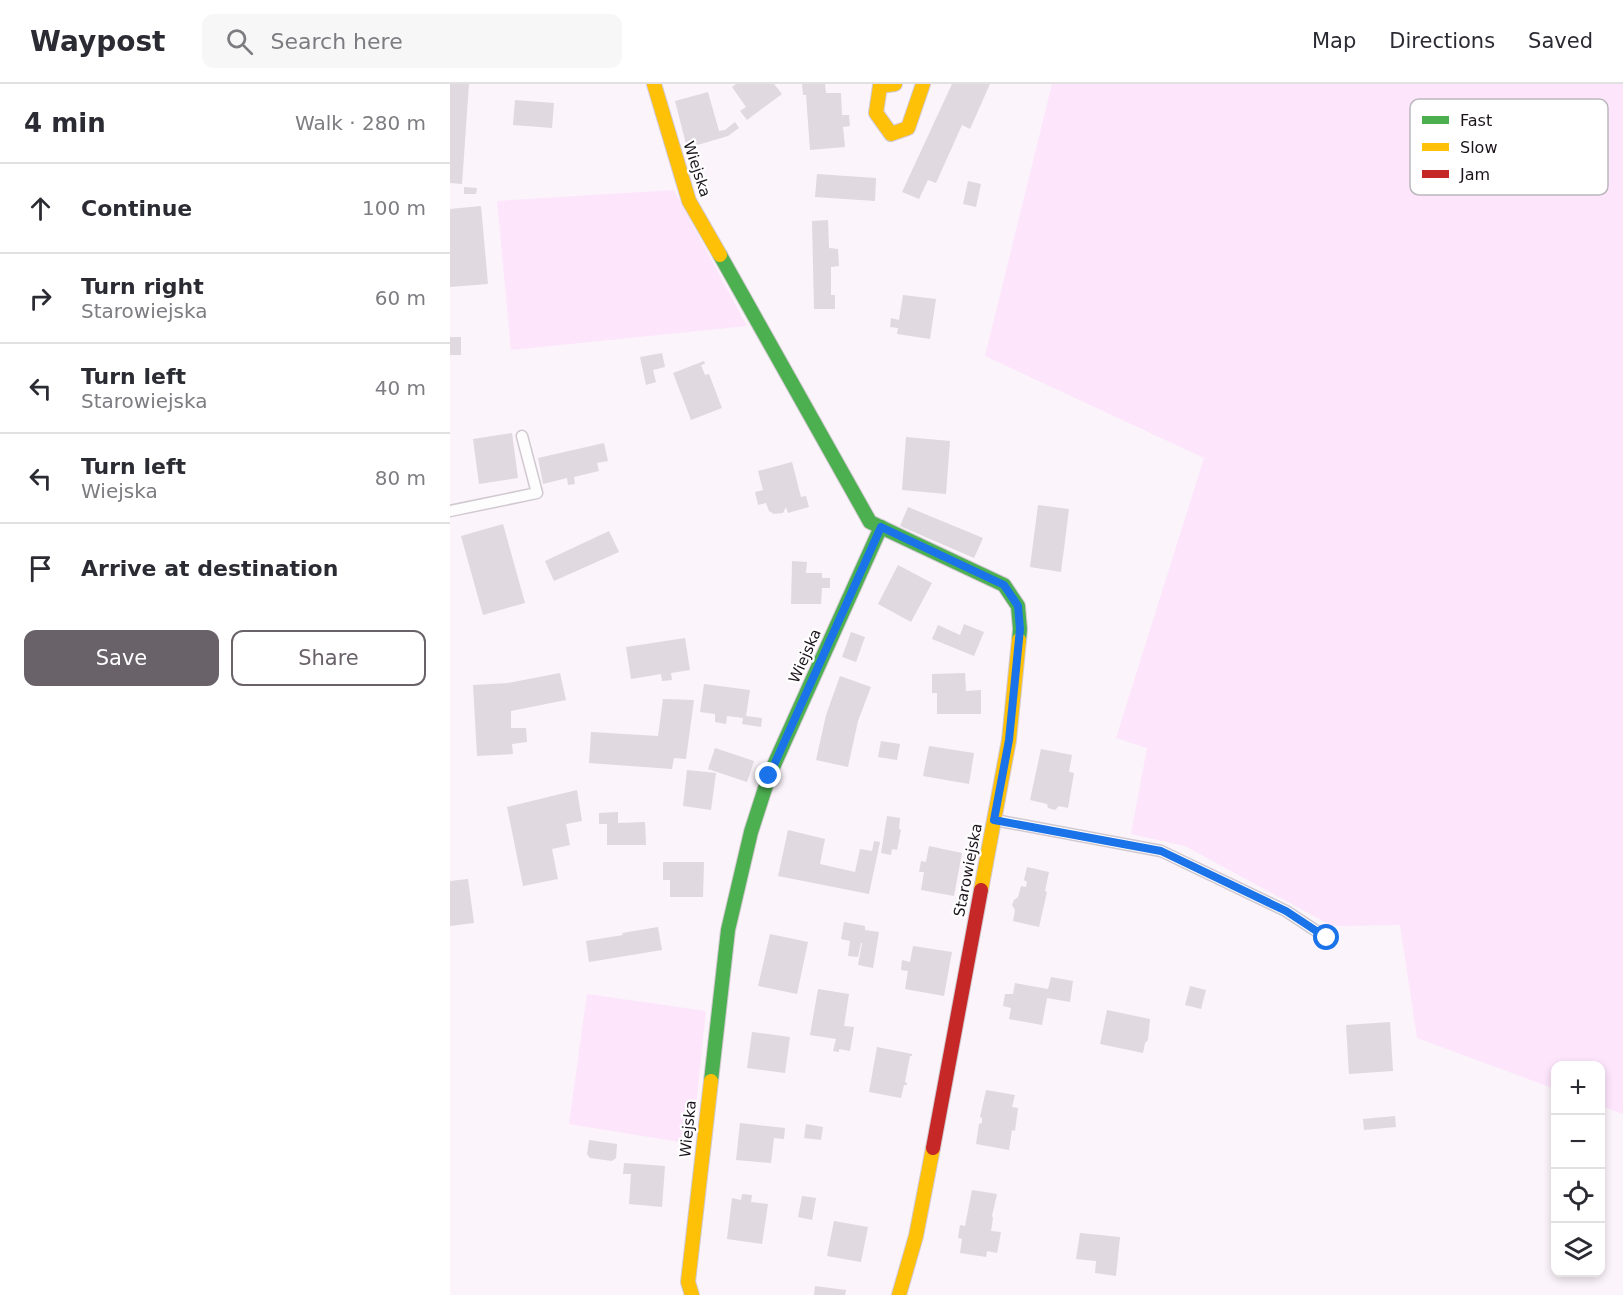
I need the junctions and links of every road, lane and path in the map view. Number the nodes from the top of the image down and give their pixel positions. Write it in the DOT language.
graph roads {
  1 [pos="654,84"];
  2 [pos="895,84"];
  3 [pos="923,84"];
  4 [pos="522,436"];
  5 [pos="450,511"];
  6 [pos="881,527"];
  7 [pos="994,820"];
  8 [pos="1327,938"];
  9 [pos="692,1295"];
  10 [pos="899,1295"];
  1 -- 6 [label="street, Wiejska"];
  2 -- 3 [label="street"];
  4 -- 5 [label="lane"];
  6 -- 7 [label="street, Starowiejska"];
  6 -- 9 [label="street, Wiejska"];
  7 -- 8 [label="lane"];
  7 -- 10 [label="street, Starowiejska"];
}
